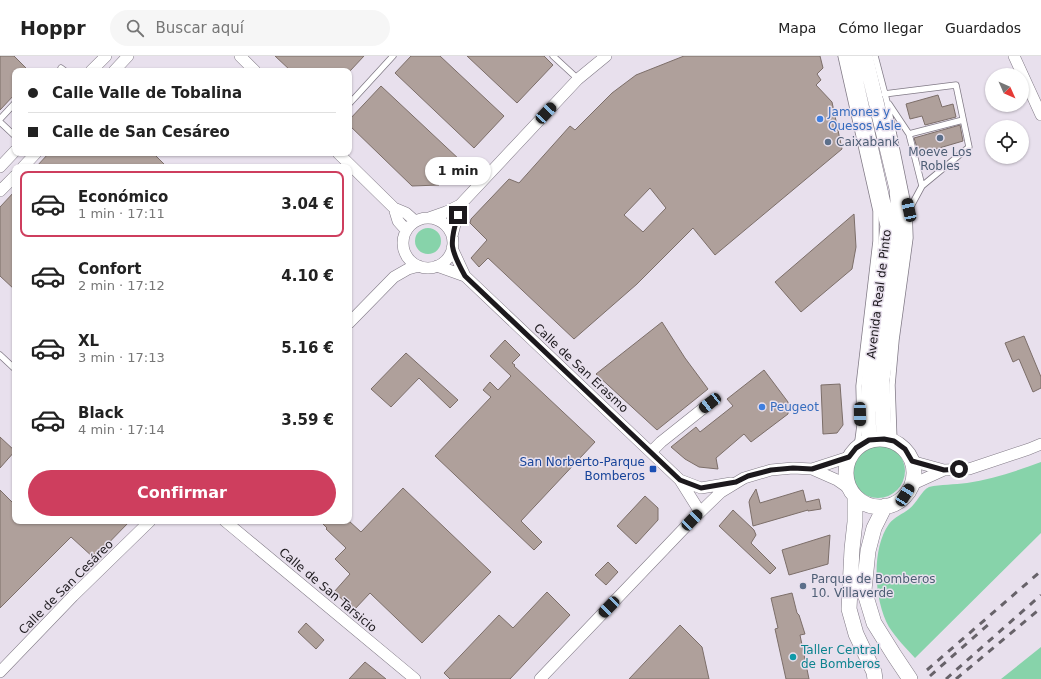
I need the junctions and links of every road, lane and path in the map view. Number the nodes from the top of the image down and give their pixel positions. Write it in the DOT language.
graph roads {
  1 [pos="106,56"];
  2 [pos="128,56"];
  3 [pos="240,56"];
  4 [pos="393,56"];
  5 [pos="553,56"];
  6 [pos="606,56"];
  7 [pos="841,56"];
  8 [pos="850,56"];
  9 [pos="865,56"];
  10 [pos="875,56"];
  11 [pos="1014,56"];
  12 [pos="94,68"];
  13 [pos="117,68"];
  14 [pos="253,68"];
  15 [pos="578,79"];
  16 [pos="884,94"];
  17 [pos="352,101"];
  18 [pos="887,102"];
  19 [pos="12,106"];
  20 [pos="1041,115"];
  21 [pos="0,120"];
  22 [pos="963,120"];
  23 [pos="12,133"];
  24 [pos="909,134"];
  25 [pos="12,154"];
  26 [pos="33,156"];
  27 [pos="341,156"];
  28 [pos="1,163"];
  29 [pos="26,164"];
  30 [pos="349,164"];
  31 [pos="352,167"];
  32 [pos="12,179"];
  33 [pos="922,186"];
  34 [pos="0,191"];
  35 [pos="460,205"];
  36 [pos="394,208"];
  37 [pos="909,210"];
  38 [pos="429,218"];
  39 [pos="415,221"];
  40 [pos="406,230"];
  41 [pos="452,236"];
  42 [pos="452,248"];
  43 [pos="405,254"];
  44 [pos="419,266"];
  45 [pos="437,266"];
  46 [pos="465,276"];
  47 [pos="394,277"];
  48 [pos="352,320"];
  49 [pos="0,355"];
  50 [pos="12,366"];
  51 [pos="710,403"];
  52 [pos="889,440"];
  53 [pos="1041,444"];
  54 [pos="858,448"];
  55 [pos="651,452"];
  56 [pos="912,461"];
  57 [pos="812,469"];
  58 [pos="944,470"];
  59 [pos="680,480"];
  60 [pos="736,482"];
  61 [pos="911,485"];
  62 [pos="852,492"];
  63 [pos="885,506"];
  64 [pos="700,512"];
  65 [pos="147,524"];
  66 [pos="229,524"];
  67 [pos="0,672"];
  68 [pos="415,679"];
  69 [pos="540,679"];
  70 [pos="875,679"];
  71 [pos="910,679"];
  1 -- 12 [label="street"];
  2 -- 13 [label="street"];
  3 -- 14 [label="street"];
  4 -- 17 [label="lane"];
  5 -- 15 [label="lane"];
  6 -- 15 [label="street"];
  7 -- 54 [label="lane"];
  8 -- 54 [label="main road, Avenida Real de Pinto"];
  9 -- 52 [label="main road, Avenida Real de Pinto"];
  10 -- 16 [label="lane"];
  11 -- 20 [label="street"];
  15 -- 35 [label="street"];
  16 -- 18 [label="lane"];
  16 -- 22 [label="lane"];
  18 -- 24 [label="lane"];
  18 -- 37 [label="lane"];
  19 -- 21 [label="lane"];
  21 -- 23 [label="lane"];
  22 -- 24 [label="lane"];
  22 -- 33 [label="lane"];
  24 -- 33 [label="lane"];
  25 -- 28 [label="street"];
  26 -- 29 [label="street"];
  27 -- 30 [label="street"];
  31 -- 36 [label="street"];
  32 -- 34 [label="street"];
  33 -- 37 [label="lane"];
  35 -- 38 [label="street"];
  35 -- 41 [label="street"];
  36 -- 39 [label="street"];
  36 -- 40 [label="street"];
  37 -- 52 [label="lane"];
  38 -- 39 [label="street"];
  38 -- 41 [label="street"];
  39 -- 40 [label="street"];
  40 -- 43 [label="street"];
  41 -- 42 [label="street"];
  42 -- 45 [label="street"];
  42 -- 46 [label="street, Calle de San Erasmo"];
  43 -- 44 [label="street"];
  43 -- 47 [label="street"];
  44 -- 45 [label="street"];
  44 -- 47 [label="street"];
  45 -- 46 [label="street, Calle de San Erasmo"];
  46 -- 55 [label="street, Calle de San Erasmo"];
  47 -- 48 [label="street"];
  49 -- 50 [label="lane"];
  51 -- 55 [label="street"];
  52 -- 54 [label="main road"];
  52 -- 56 [label="main road"];
  53 -- 58 [label="street"];
  54 -- 57 [label="street"];
  54 -- 62 [label="main road"];
  55 -- 59 [label="street, Calle de San Erasmo"];
  56 -- 58 [label="street"];
  56 -- 61 [label="main road"];
  57 -- 60 [label="street"];
  57 -- 62 [label="street"];
  58 -- 61 [label="street"];
  59 -- 60 [label="street, Calle de San Erasmo"];
  59 -- 64 [label="street, Calle de San Erasmo"];
  60 -- 64 [label="street"];
  61 -- 63 [label="main road"];
  62 -- 63 [label="main road"];
  62 -- 70 [label="main road"];
  63 -- 71 [label="main road"];
  64 -- 69 [label="street"];
  65 -- 67 [label="street, Calle de San Cesáreo"];
  66 -- 68 [label="street, Calle de San Tarsicio"];
}
